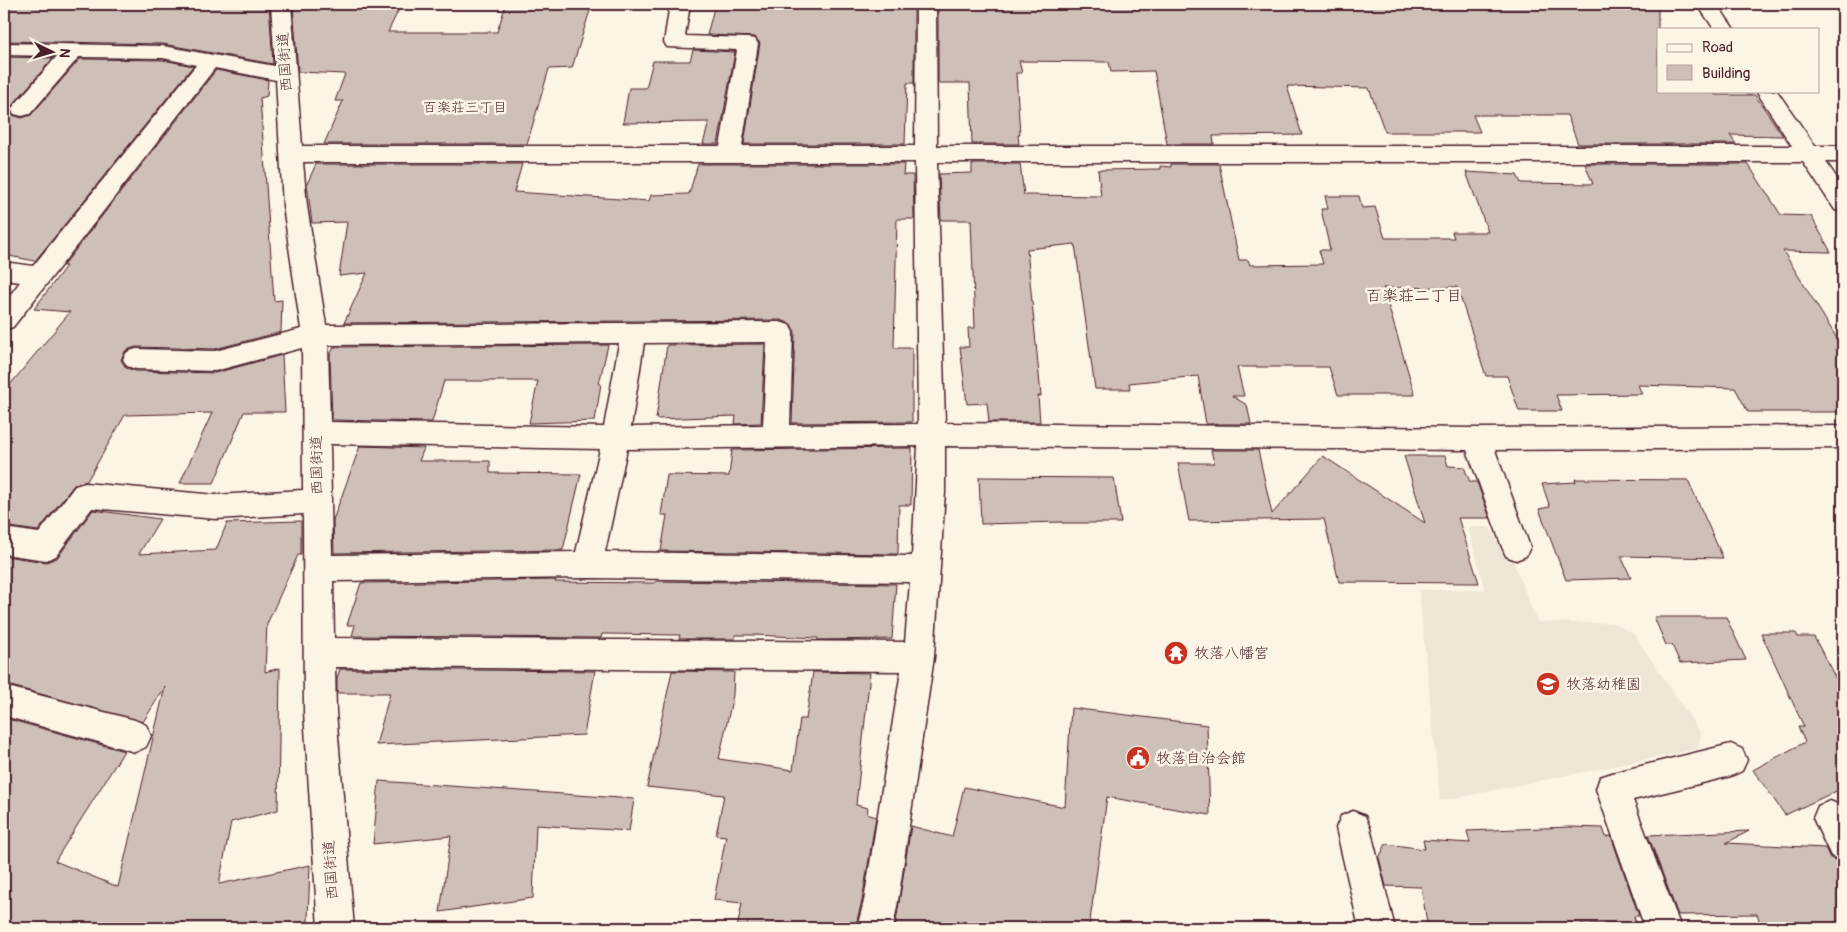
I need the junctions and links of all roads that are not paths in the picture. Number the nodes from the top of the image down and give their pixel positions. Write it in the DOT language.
graph roads {
  1 [pos="282,4"];
  2 [pos="680,4"];
  3 [pos="926,4"];
  4 [pos="1707,4"];
  5 [pos="1723,28"];
  6 [pos="4,49"];
  7 [pos="74,52"];
  8 [pos="209,62"];
  9 [pos="286,75"];
  10 [pos="1767,92"];
  11 [pos="22,108"];
  12 [pos="291,154"];
  13 [pos="1843,154"];
  14 [pos="730,155"];
  15 [pos="926,155"];
  16 [pos="1809,156"];
  17 [pos="1843,204"];
  18 [pos="4,271"];
  19 [pos="39,276"];
  20 [pos="4,320"];
  21 [pos="634,332"];
  22 [pos="315,335"];
  23 [pos="136,359"];
  24 [pos="316,433"];
  25 [pos="932,434"];
  26 [pos="776,436"];
  27 [pos="1843,437"];
  28 [pos="616,438"];
  29 [pos="1477,439"];
  30 [pos="317,501"];
  31 [pos="4,541"];
  32 [pos="1516,547"];
  33 [pos="588,565"];
  34 [pos="318,568"];
  35 [pos="926,569"];
  36 [pos="319,652"];
  37 [pos="919,657"];
  38 [pos="4,701"];
  39 [pos="135,736"];
  40 [pos="1731,760"];
  41 [pos="1353,828"];
  42 [pos="336,928"];
  43 [pos="875,928"];
  44 [pos="1377,928"];
  45 [pos="1663,928"];
  1 -- 9 [label="street, 西国街道"];
  2 -- 14 [label="street"];
  3 -- 15 [label="street"];
  4 -- 5 [label="street"];
  6 -- 7 [label="street"];
  7 -- 8 [label="street"];
  7 -- 11 [label="street"];
  8 -- 9 [label="street"];
  8 -- 19 [label="street"];
  9 -- 12 [label="street, 西国街道"];
  10 -- 16 [label="street"];
  12 -- 14 [label="street"];
  12 -- 22 [label="street, 西国街道"];
  13 -- 16 [label="street"];
  14 -- 15 [label="street"];
  15 -- 16 [label="street"];
  15 -- 25 [label="street"];
  16 -- 17 [label="street"];
  18 -- 19 [label="street"];
  19 -- 20 [label="street"];
  21 -- 22 [label="street"];
  21 -- 26 [label="street"];
  21 -- 28 [label="street"];
  22 -- 23 [label="street"];
  22 -- 24 [label="street, 西国街道"];
  24 -- 28 [label="street"];
  24 -- 30 [label="street, 西国街道"];
  25 -- 26 [label="street"];
  25 -- 29 [label="street"];
  25 -- 35 [label="street"];
  26 -- 28 [label="street"];
  27 -- 29 [label="street"];
  28 -- 33 [label="street"];
  29 -- 32 [label="street"];
  30 -- 31 [label="street"];
  30 -- 34 [label="street, 西国街道"];
  33 -- 34 [label="street"];
  33 -- 35 [label="street"];
  34 -- 36 [label="street, 西国街道"];
  35 -- 37 [label="street"];
  36 -- 37 [label="street"];
  36 -- 42 [label="street, 西国街道"];
  37 -- 43 [label="street"];
  38 -- 39 [label="street"];
  40 -- 45 [label="street"];
  41 -- 44 [label="street"];
}
